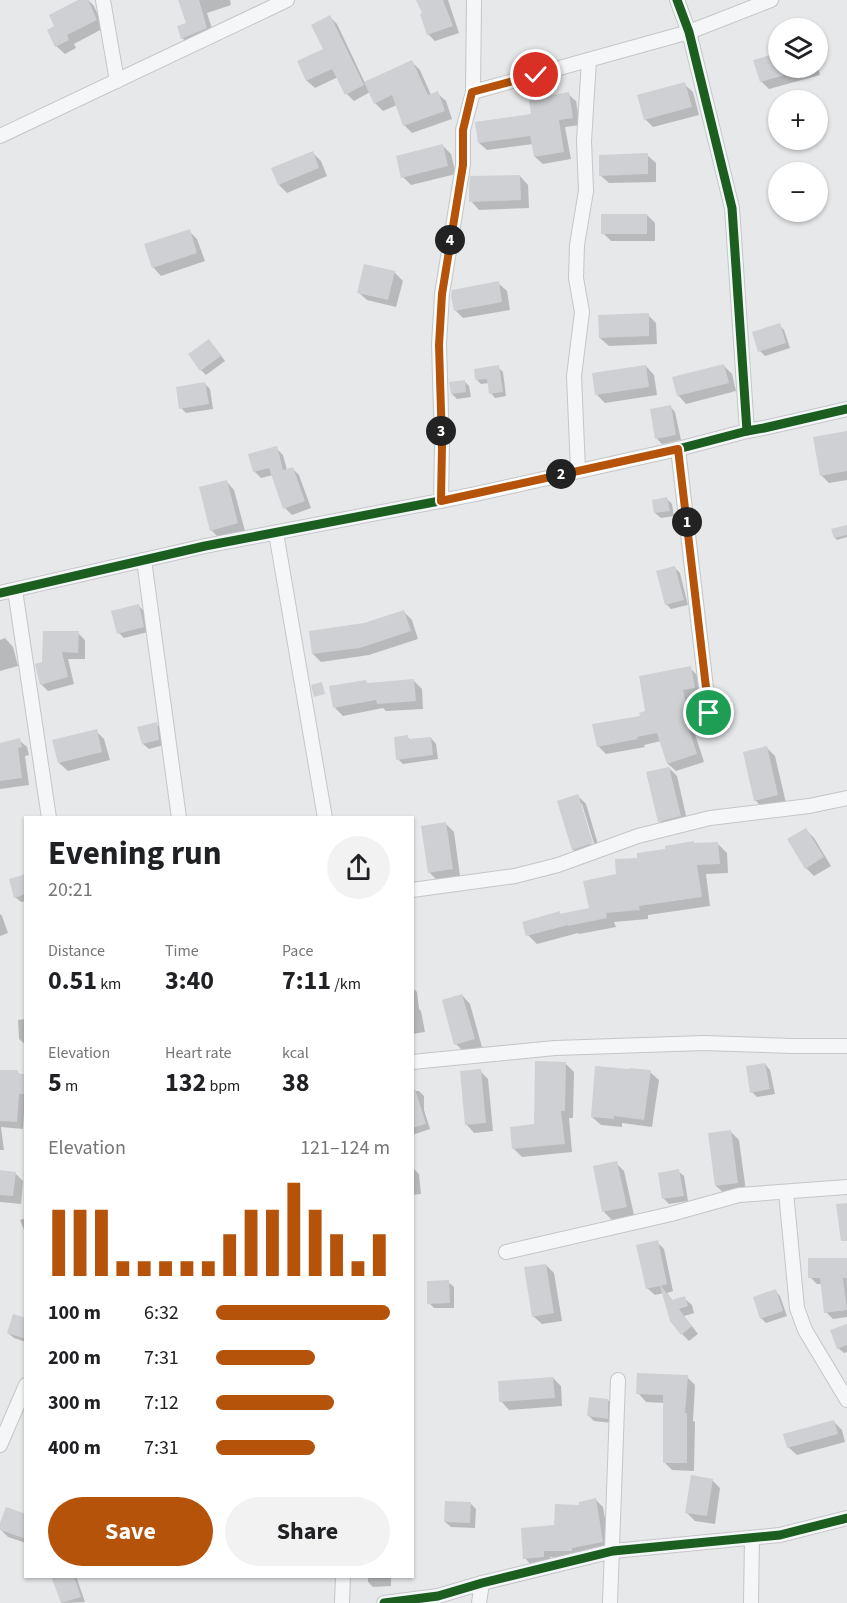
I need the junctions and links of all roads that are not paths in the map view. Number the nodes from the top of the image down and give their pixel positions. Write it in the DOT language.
graph roads {
  1 [pos="102,0"];
  2 [pos="287,0"];
  3 [pos="474,0"];
  4 [pos="677,0"];
  5 [pos="771,0"];
  6 [pos="688,32"];
  7 [pos="589,60"];
  8 [pos="117,81"];
  9 [pos="472,92"];
  10 [pos="0,136"];
  11 [pos="847,409"];
  12 [pos="747,431"];
  13 [pos="678,449"];
  14 [pos="578,470"];
  15 [pos="441,501"];
  16 [pos="276,533"];
  17 [pos="144,560"];
  18 [pos="15,590"];
  19 [pos="0,594"];
  20 [pos="709,713"];
  21 [pos="847,798"];
  22 [pos="48,816"];
  23 [pos="179,816"];
  24 [pos="326,816"];
  25 [pos="414,890"];
  26 [pos="847,1046"];
  27 [pos="414,1062"];
  28 [pos="847,1187"];
  29 [pos="786,1191"];
  30 [pos="506,1252"];
  31 [pos="618,1380"];
  32 [pos="24,1390"];
  33 [pos="847,1400"];
  34 [pos="0,1445"];
  35 [pos="847,1518"];
  36 [pos="752,1538"];
  37 [pos="613,1551"];
  38 [pos="343,1578"];
  39 [pos="482,1583"];
  40 [pos="342,1603"];
  41 [pos="384,1603"];
  42 [pos="479,1603"];
  43 [pos="610,1603"];
  44 [pos="751,1603"];
  1 -- 8 [label="street"];
  2 -- 8 [label="street"];
  3 -- 9 [label="street"];
  4 -- 6 [label="street"];
  5 -- 6 [label="street"];
  6 -- 7 [label="street"];
  6 -- 12 [label="street"];
  7 -- 9 [label="street"];
  7 -- 14 [label="street"];
  8 -- 10 [label="street"];
  9 -- 15 [label="street"];
  11 -- 12 [label="street"];
  12 -- 13 [label="street"];
  13 -- 14 [label="street"];
  13 -- 20 [label="street"];
  14 -- 15 [label="street"];
  15 -- 16 [label="street"];
  16 -- 17 [label="street"];
  16 -- 24 [label="street"];
  17 -- 18 [label="street"];
  17 -- 23 [label="street"];
  18 -- 19 [label="street"];
  18 -- 22 [label="street"];
  21 -- 25 [label="street"];
  26 -- 27 [label="street"];
  28 -- 29 [label="street"];
  29 -- 30 [label="street"];
  29 -- 33 [label="street"];
  31 -- 37 [label="street"];
  32 -- 34 [label="street"];
  35 -- 36 [label="street"];
  36 -- 37 [label="street"];
  36 -- 44 [label="street"];
  37 -- 39 [label="street"];
  37 -- 43 [label="street"];
  38 -- 40 [label="street"];
  39 -- 41 [label="street"];
  39 -- 42 [label="street"];
}
